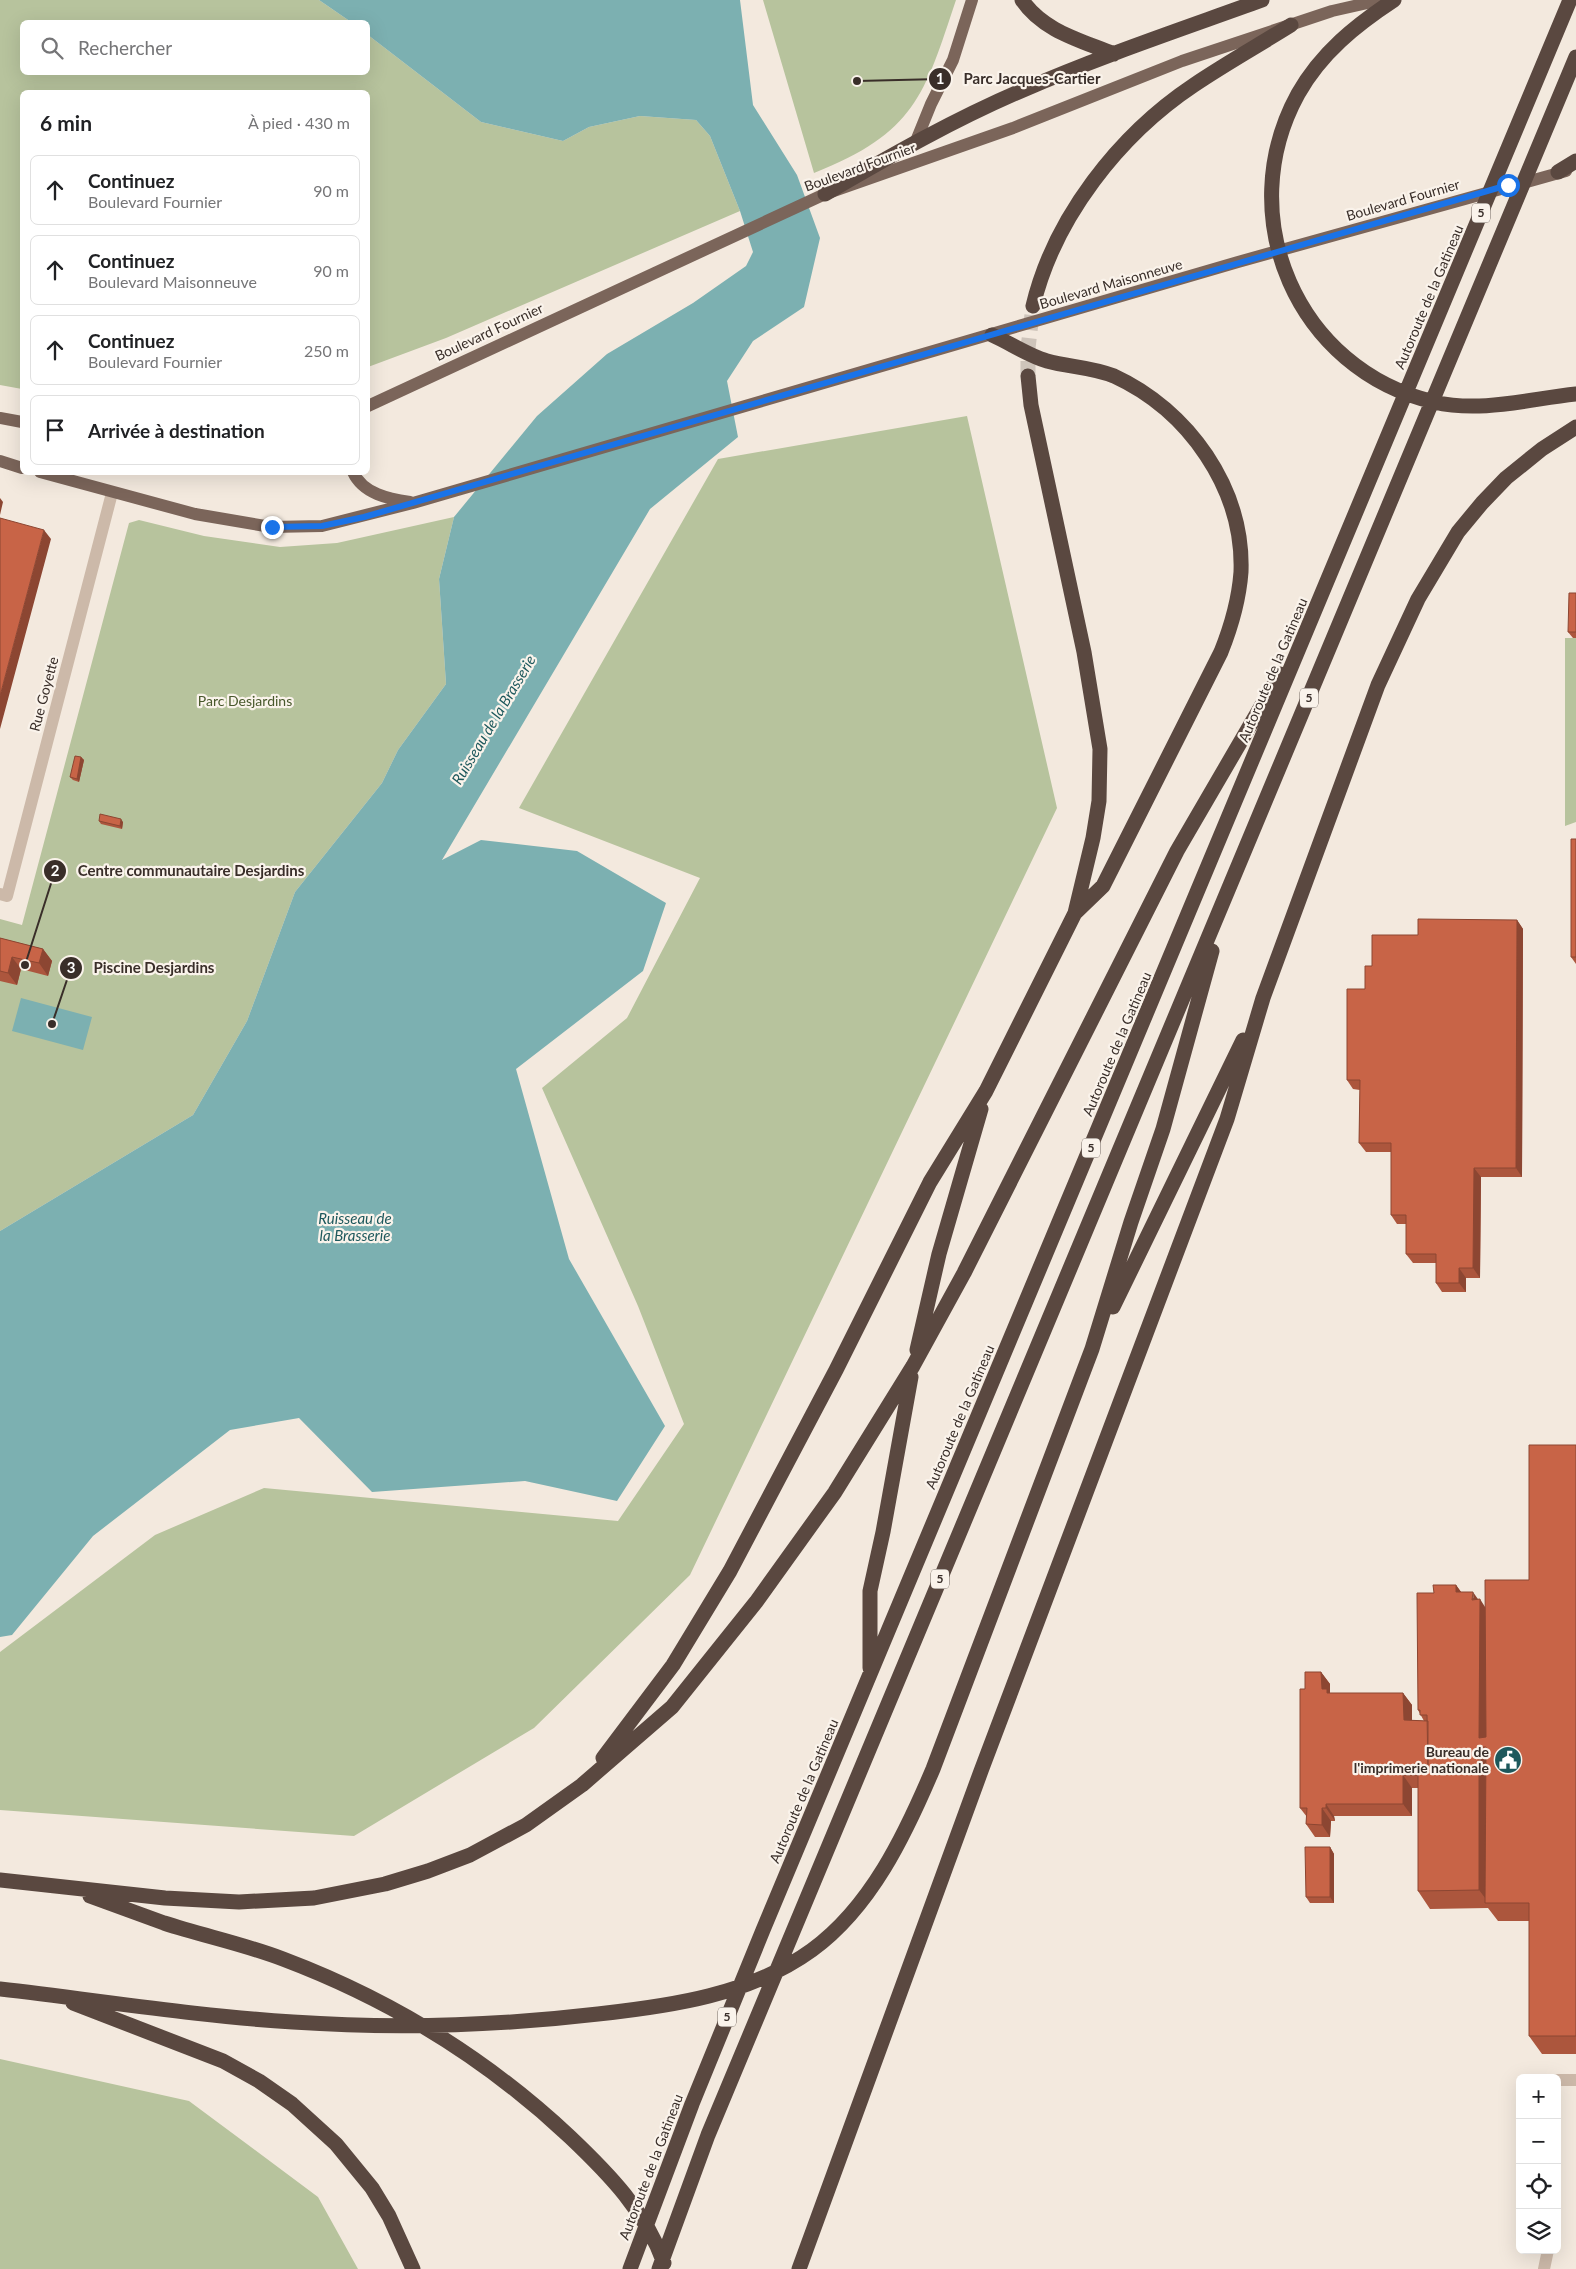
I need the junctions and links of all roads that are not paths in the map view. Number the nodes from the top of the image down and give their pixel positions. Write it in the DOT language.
graph roads {
  1 [pos="972,0"];
  2 [pos="1022,0"];
  3 [pos="1262,0"];
  4 [pos="1381,0"];
  5 [pos="1394,0"];
  6 [pos="1570,0"];
  7 [pos="1292,25"];
  8 [pos="1238,50"];
  9 [pos="1114,54"];
  10 [pos="1576,57"];
  11 [pos="916,141"];
  12 [pos="1576,161"];
  13 [pos="1576,170"];
  14 [pos="1558,172"];
  15 [pos="825,194"];
  16 [pos="1238,262"];
  17 [pos="1033,306"];
  18 [pos="992,335"];
  19 [pos="1028,376"];
  20 [pos="1576,394"];
  21 [pos="370,405"];
  22 [pos="0,418"];
  23 [pos="20,422"];
  24 [pos="1576,428"];
  25 [pos="0,461"];
  26 [pos="20,467"];
  27 [pos="50,475"];
  28 [pos="354,475"];
  29 [pos="112,493"];
  30 [pos="413,503"];
  31 [pos="1311,621"];
  32 [pos="1228,892"];
  33 [pos="0,894"];
  34 [pos="1075,913"];
  35 [pos="1263,998"];
  36 [pos="986,1091"];
  37 [pos="1092,1349"];
  38 [pos="870,1674"];
  39 [pos="582,1785"];
  40 [pos="0,1880"];
  41 [pos="68,1888"];
  42 [pos="0,1989"];
  43 [pos="53,1995"];
  44 [pos="1561,2080"];
  45 [pos="1576,2080"];
  46 [pos="1547,2254"];
  47 [pos="413,2269"];
  48 [pos="630,2269"];
  49 [pos="659,2269"];
  50 [pos="666,2269"];
  51 [pos="799,2269"];
  52 [pos="1544,2269"];
  1 -- 11 [label="main road"];
  2 -- 9 [label="highway"];
  3 -- 9 [label="highway"];
  4 -- 7 [label="main road"];
  5 -- 20 [label="highway"];
  6 -- 31 [label="highway, Autoroute de la Gatineau / 5"];
  7 -- 8 [label="highway"];
  8 -- 15 [label="main road, Boulevard Fournier"];
  8 -- 17 [label="highway"];
  9 -- 11 [label="highway"];
  10 -- 32 [label="highway, 5"];
  11 -- 15 [label="highway"];
  12 -- 14 [label="highway"];
  13 -- 14 [label="main road, Boulevard Fournier"];
  14 -- 16 [label="main road, Boulevard Fournier"];
  15 -- 21 [label="main road, Boulevard Fournier"];
  16 -- 18 [label="main road, Boulevard Maisonneuve"];
  18 -- 30 [label="main road"];
  18 -- 34 [label="highway"];
  19 -- 34 [label="highway"];
  22 -- 23 [label="main road"];
  24 -- 35 [label="highway"];
  25 -- 26 [label="main road"];
  27 -- 29 [label="main road"];
  28 -- 30 [label="main road"];
  29 -- 30 [label="main road"];
  29 -- 33 [label="street, Rue Goyette"];
  31 -- 38 [label="highway, Autoroute de la Gatineau / 5"];
  31 -- 39 [label="highway"];
  32 -- 37 [label="highway"];
  32 -- 49 [label="highway, 5"];
  34 -- 36 [label="highway"];
  35 -- 37 [label="highway"];
  35 -- 51 [label="highway"];
  36 -- 38 [label="highway"];
  36 -- 39 [label="highway"];
  37 -- 43 [label="highway"];
  38 -- 48 [label="highway, Autoroute de la Gatineau / 5"];
  39 -- 41 [label="highway"];
  40 -- 41 [label="highway"];
  41 -- 50 [label="highway"];
  42 -- 43 [label="highway"];
  43 -- 47 [label="highway"];
  44 -- 45 [label="street"];
  46 -- 52 [label="street"];
}
